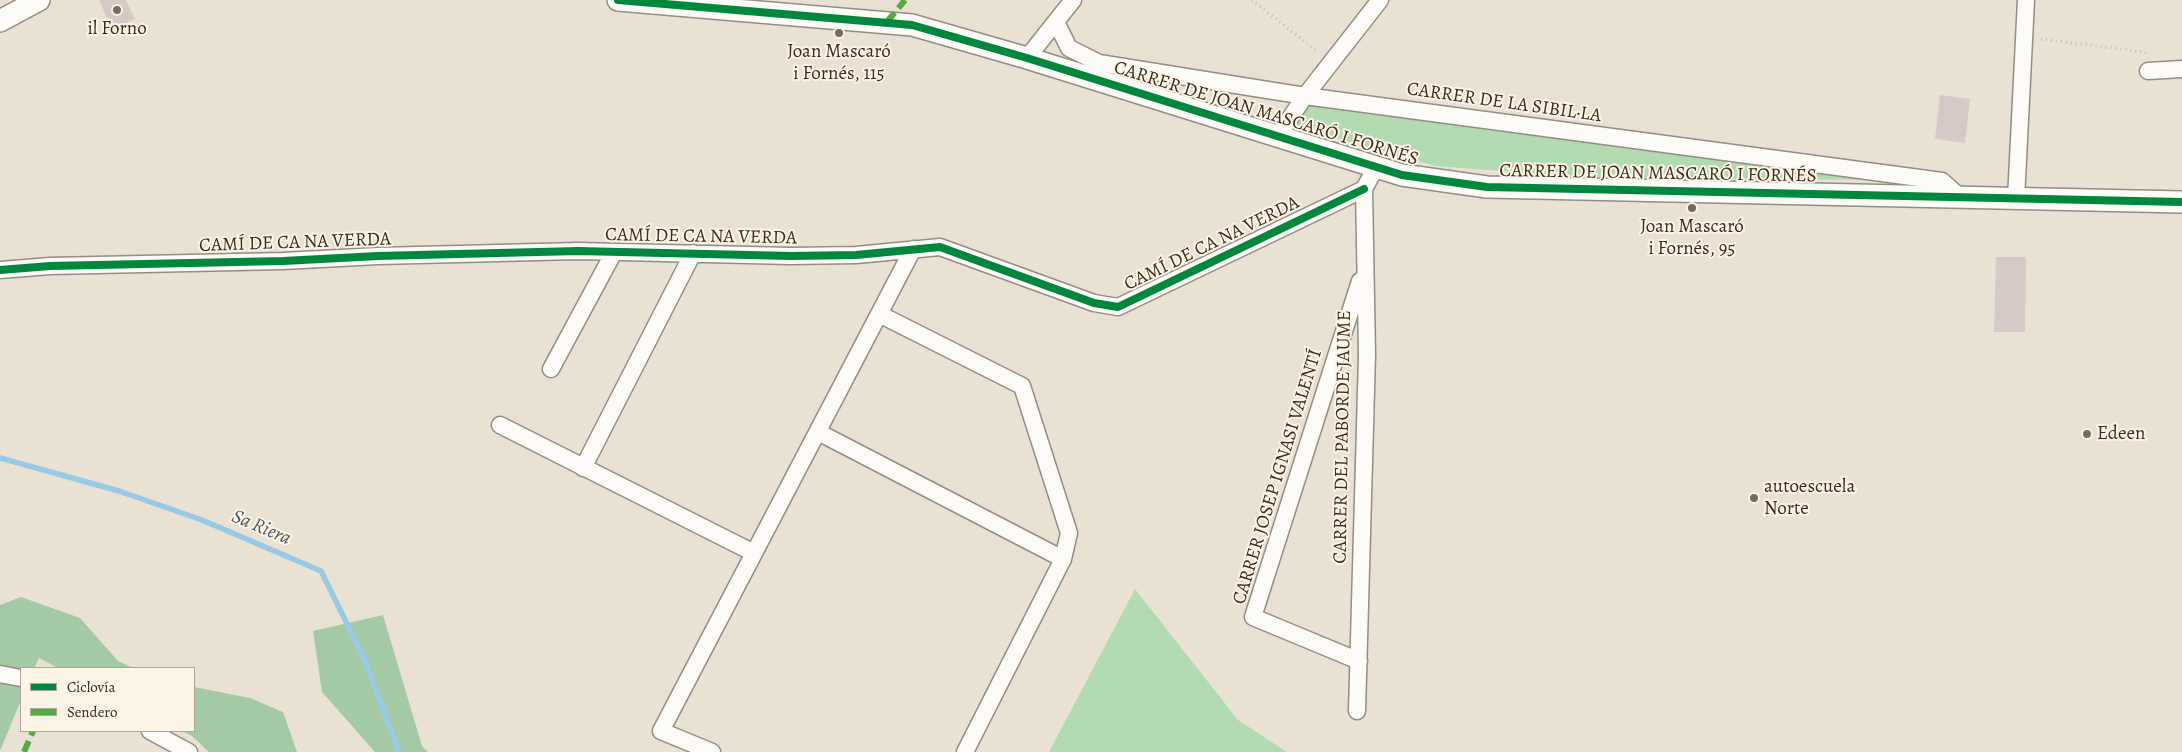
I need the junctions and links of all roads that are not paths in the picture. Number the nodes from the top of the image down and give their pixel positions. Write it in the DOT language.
graph roads {
  1 [pos="39,0"];
  2 [pos="618,0"];
  3 [pos="1073,0"];
  4 [pos="1380,0"];
  5 [pos="2026,0"];
  6 [pos="0,21"];
  7 [pos="1056,22"];
  8 [pos="1027,58"];
  9 [pos="2182,69"];
  10 [pos="2148,71"];
  11 [pos="1305,96"];
  12 [pos="1278,136"];
  13 [pos="1376,167"];
  14 [pos="1364,189"];
  15 [pos="1960,197"];
  16 [pos="2016,198"];
  17 [pos="2182,202"];
  18 [pos="913,249"];
  19 [pos="614,252"];
  20 [pos="693,253"];
  21 [pos="0,270"];
  22 [pos="1364,270"];
  23 [pos="879,314"];
  24 [pos="551,369"];
  25 [pos="500,424"];
  26 [pos="818,432"];
  27 [pos="583,468"];
  28 [pos="754,553"];
  29 [pos="1063,558"];
  30 [pos="1359,661"];
  31 [pos="0,674"];
  32 [pos="20,678"];
  33 [pos="1357,711"];
  34 [pos="152,732"];
  35 [pos="189,752"];
  36 [pos="712,752"];
  37 [pos="964,752"];
  1 -- 6 [label="street"];
  2 -- 8 [label="street, CARRER DE JOAN MASCARÓ I FORNÉS"];
  3 -- 7 [label="street"];
  4 -- 11 [label="street"];
  5 -- 16 [label="street"];
  7 -- 8 [label="street"];
  7 -- 11 [label="street, CARRER DE LA SIBIL·LA"];
  8 -- 12 [label="street, CARRER DE JOAN MASCARÓ I FORNÉS"];
  9 -- 10 [label="street"];
  11 -- 12 [label="street"];
  11 -- 15 [label="street, CARRER DE LA SIBIL·LA"];
  12 -- 13 [label="street, CARRER DE JOAN MASCARÓ I FORNÉS"];
  13 -- 14 [label="street, CARRER DEL PABORDE JAUME"];
  13 -- 15 [label="street, CARRER DE JOAN MASCARÓ I FORNÉS"];
  14 -- 18 [label="street, CAMÍ DE CA NA VERDA"];
  14 -- 22 [label="street, CARRER DEL PABORDE JAUME"];
  15 -- 16 [label="street, CARRER DE JOAN MASCARÓ I FORNÉS"];
  16 -- 17 [label="street, CARRER DE JOAN MASCARÓ I FORNÉS"];
  18 -- 20 [label="street, CAMÍ DE CA NA VERDA"];
  18 -- 23 [label="street"];
  19 -- 20 [label="street, CAMÍ DE CA NA VERDA"];
  19 -- 21 [label="street, CAMÍ DE CA NA VERDA"];
  19 -- 24 [label="street"];
  20 -- 27 [label="street"];
  22 -- 30 [label="street, CARRER DEL PABORDE JAUME"];
  22 -- 30 [label="street, CARRER JOSEP IGNASI VALENTÍ"];
  23 -- 26 [label="street"];
  23 -- 29 [label="street"];
  25 -- 27 [label="street"];
  26 -- 28 [label="street"];
  26 -- 29 [label="street"];
  27 -- 28 [label="street"];
  28 -- 36 [label="street"];
  29 -- 37 [label="street"];
  30 -- 33 [label="street, CARRER DEL PABORDE JAUME"];
  31 -- 32 [label="street"];
  34 -- 35 [label="street"];
}
